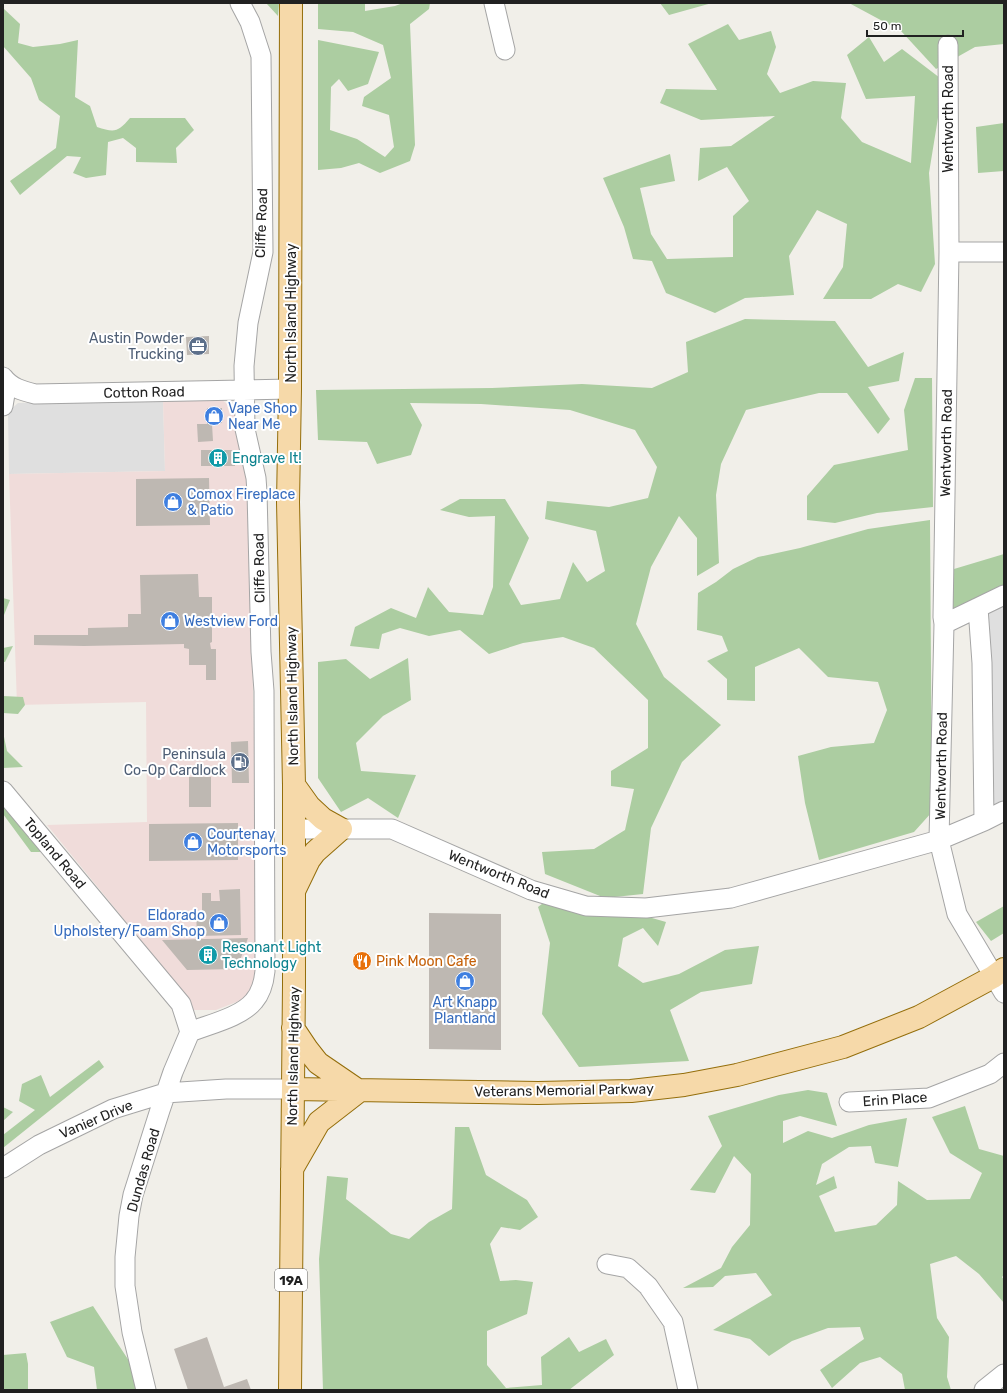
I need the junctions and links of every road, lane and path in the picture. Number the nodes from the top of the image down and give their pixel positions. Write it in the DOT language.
graph roads {
  1 [pos="240,3"];
  2 [pos="290,3"];
  3 [pos="494,3"];
  4 [pos="948,45"];
  5 [pos="505,50"];
  6 [pos="949,252"];
  7 [pos="1004,252"];
  8 [pos="5,380"];
  9 [pos="290,389"];
  10 [pos="244,390"];
  11 [pos="3,406"];
  12 [pos="1004,595"];
  13 [pos="978,608"];
  14 [pos="944,624"];
  15 [pos="294,785"];
  16 [pos="3,791"];
  17 [pos="1004,811"];
  18 [pos="984,821"];
  19 [pos="293,829"];
  20 [pos="341,829"];
  21 [pos="939,840"];
  22 [pos="294,893"];
  23 [pos="1000,980"];
  24 [pos="293,1028"];
  25 [pos="190,1032"];
  26 [pos="1004,1063"];
  27 [pos="293,1089"];
  28 [pos="359,1091"];
  29 [pos="166,1093"];
  30 [pos="849,1102"];
  31 [pos="3,1168"];
  32 [pos="291,1170"];
  33 [pos="607,1264"];
  34 [pos="1004,1374"];
  35 [pos="146,1390"];
  36 [pos="290,1390"];
  37 [pos="688,1390"];
  38 [pos="984,1390"];
  1 -- 10 [label="street, Cliffe Road"];
  2 -- 9 [label="main road, North Island Highway / 19A"];
  3 -- 5 [label="street"];
  4 -- 6 [label="street, Wentworth Road"];
  6 -- 7 [label="street"];
  6 -- 14 [label="street, Wentworth Road"];
  8 -- 10 [label="street, Cotton Road"];
  8 -- 11 [label="street"];
  9 -- 10 [label="street, Cotton Road"];
  9 -- 15 [label="main road, North Island Highway / 19A"];
  10 -- 25 [label="street, Cliffe Road"];
  12 -- 13 [label="street"];
  13 -- 14 [label="street"];
  13 -- 18 [label="street"];
  14 -- 21 [label="street, Wentworth Road"];
  15 -- 19 [label="main road, North Island Highway / 19A"];
  15 -- 20 [label="main road"];
  16 -- 25 [label="street, Topland Road"];
  17 -- 18 [label="street"];
  18 -- 21 [label="street"];
  19 -- 20 [label="street, Wentworth Road"];
  19 -- 22 [label="main road, North Island Highway / 19A"];
  20 -- 21 [label="street, Wentworth Road"];
  20 -- 22 [label="main road"];
  21 -- 23 [label="street, Wentworth Road"];
  22 -- 24 [label="main road, North Island Highway / 19A"];
  23 -- 28 [label="main road, Veterans Memorial Parkway"];
  24 -- 27 [label="main road, North Island Highway / 19A"];
  24 -- 28 [label="main road"];
  25 -- 29 [label="street"];
  26 -- 30 [label="street, Erin Place"];
  27 -- 28 [label="main road, Veterans Memorial Parkway"];
  27 -- 29 [label="street, Vanier Drive"];
  27 -- 32 [label="main road, North Island Highway / 19A"];
  28 -- 32 [label="main road"];
  29 -- 31 [label="street, Vanier Drive"];
  29 -- 35 [label="street, Dundas Road"];
  32 -- 36 [label="main road, North Island Highway / 19A"];
  33 -- 37 [label="street"];
  34 -- 38 [label="street"];
}
